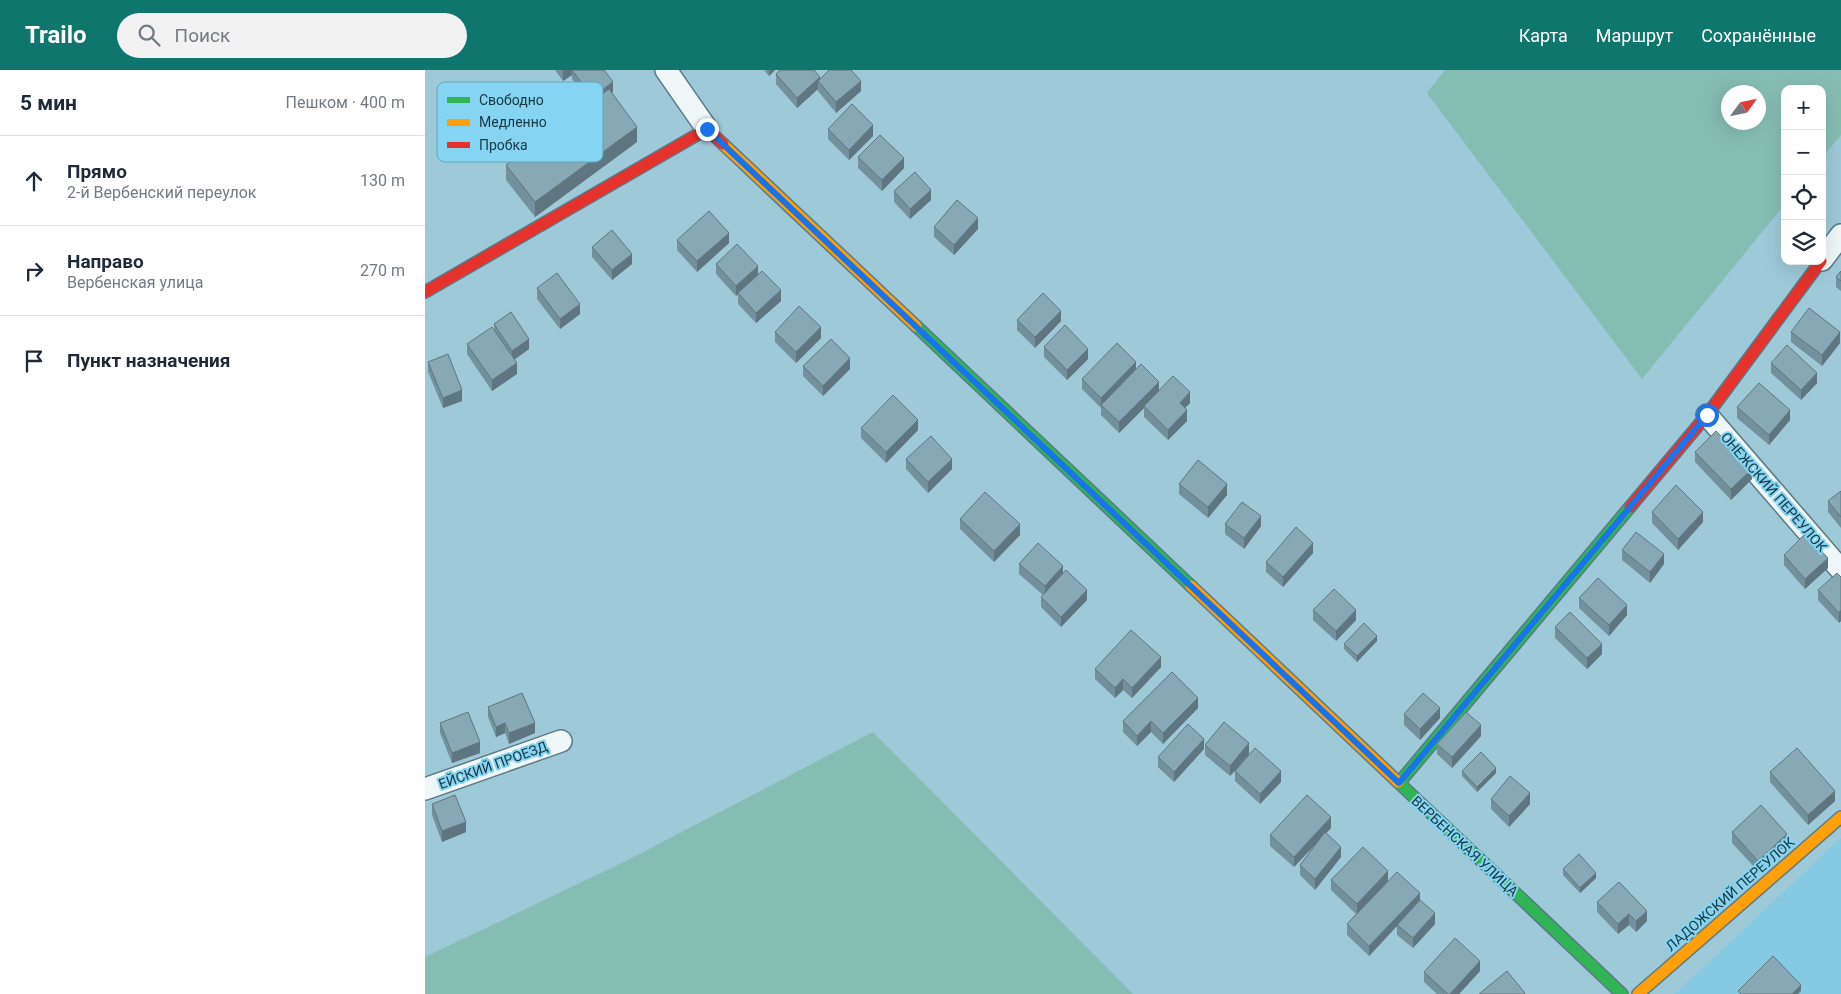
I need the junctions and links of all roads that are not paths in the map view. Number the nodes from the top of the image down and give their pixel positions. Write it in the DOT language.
graph roads {
  1 [pos="666,70"];
  2 [pos="707,129"];
  3 [pos="1841,235"];
  4 [pos="1826,256"];
  5 [pos="1819,265"];
  6 [pos="425,292"];
  7 [pos="1707,415"];
  8 [pos="1841,570"];
  9 [pos="561,741"];
  10 [pos="1399,783"];
  11 [pos="425,790"];
  12 [pos="1841,817"];
  13 [pos="1622,994"];
  14 [pos="1638,994"];
  1 -- 2 [label="street, ВЕРБЕНСКАЯ УЛИЦА"];
  2 -- 6 [label="main road"];
  2 -- 10 [label="main road, ВЕРБЕНСКАЯ УЛИЦА"];
  3 -- 4 [label="street"];
  5 -- 7 [label="main road"];
  7 -- 8 [label="street, ОНЕЖСКИЙ ПЕРЕУЛОК"];
  7 -- 10 [label="main road"];
  9 -- 11 [label="street, ЕЙСКИЙ ПРОЕЗД"];
  10 -- 13 [label="main road, ВЕРБЕНСКАЯ УЛИЦА"];
  12 -- 14 [label="main road, ЛАДОЖСКИЙ ПЕРЕУЛОК"];
}
